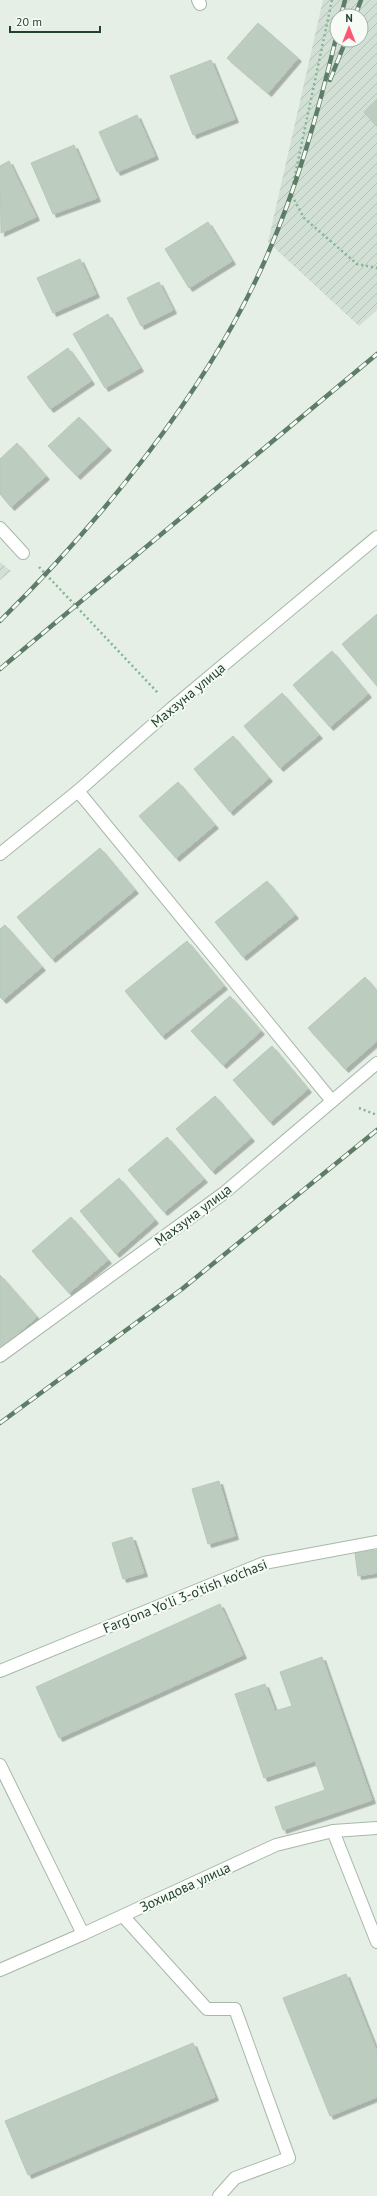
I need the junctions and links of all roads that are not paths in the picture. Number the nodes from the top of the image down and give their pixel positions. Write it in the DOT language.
graph roads {
  1 [pos="0,528"];
  2 [pos="377,537"];
  3 [pos="23,553"];
  4 [pos="78,791"];
  5 [pos="0,854"];
  6 [pos="377,1063"];
  7 [pos="332,1101"];
  8 [pos="0,1356"];
  9 [pos="377,1542"];
  10 [pos="0,1671"];
  11 [pos="0,1765"];
  12 [pos="377,1828"];
  13 [pos="333,1831"];
  14 [pos="123,1916"];
  15 [pos="84,1934"];
  16 [pos="377,1942"];
  17 [pos="0,1970"];
  18 [pos="218,2196"];
  1 -- 3 [label="street"];
  2 -- 4 [label="street, Махзуна улица"];
  4 -- 5 [label="street, Махзуна улица"];
  4 -- 7 [label="street"];
  6 -- 7 [label="street, Махзуна улица"];
  7 -- 8 [label="street, Махзуна улица"];
  9 -- 10 [label="street, Farg'ona Yo'li 3-o'tish ko'chasi"];
  11 -- 15 [label="street"];
  12 -- 13 [label="street, Зохидова улица"];
  13 -- 14 [label="street, Зохидова улица"];
  13 -- 16 [label="street"];
  14 -- 15 [label="street, Зохидова улица"];
  14 -- 18 [label="street"];
  15 -- 17 [label="street, Зохидова улица"];
}
